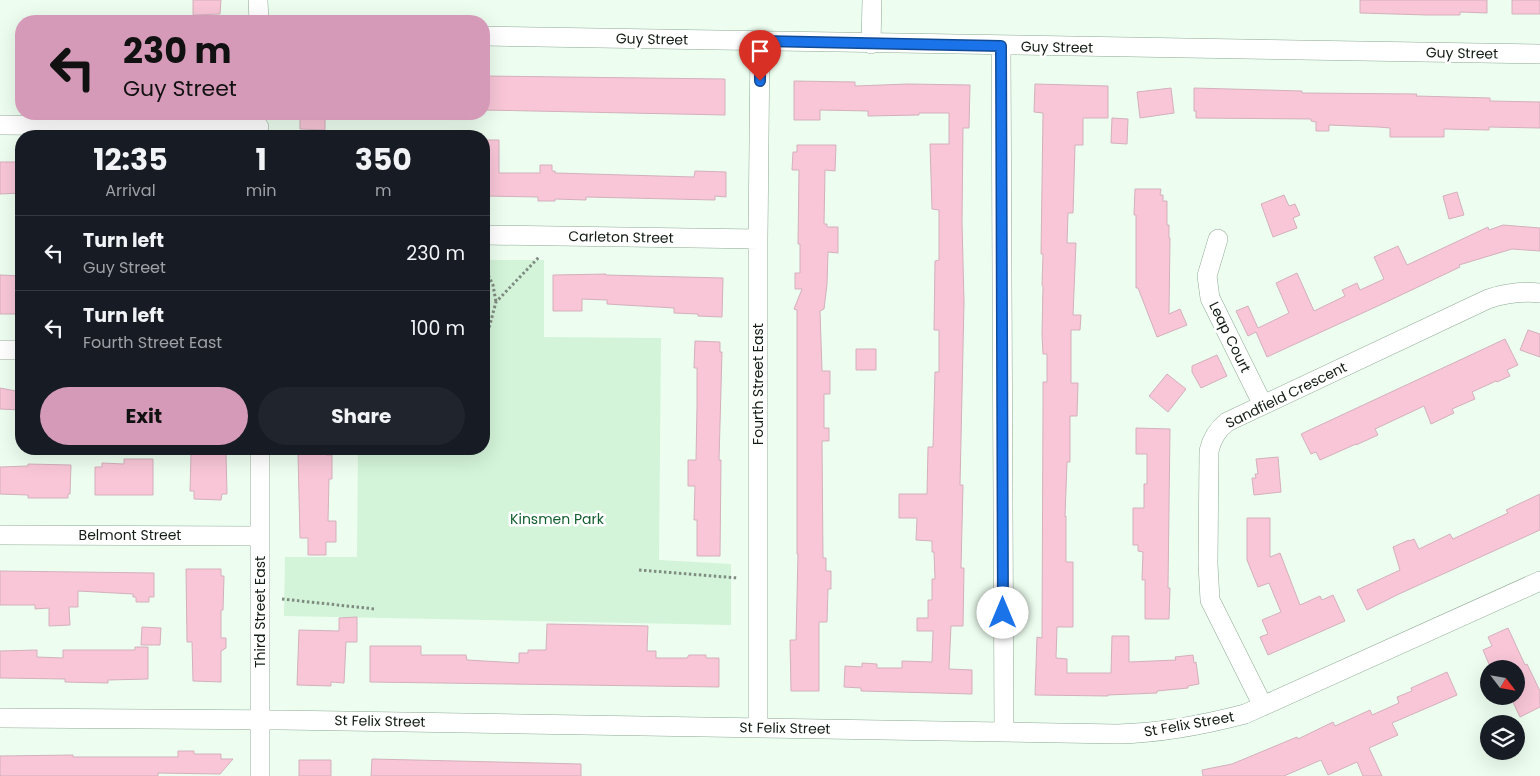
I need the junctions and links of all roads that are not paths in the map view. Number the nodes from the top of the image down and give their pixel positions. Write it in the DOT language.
graph roads {
  1 [pos="258,0"];
  2 [pos="872,0"];
  3 [pos="259,15"];
  4 [pos="490,36"];
  5 [pos="760,41"];
  6 [pos="871,44"];
  7 [pos="1001,46"];
  8 [pos="1540,54"];
  9 [pos="0,125"];
  10 [pos="259,126"];
  11 [pos="490,235"];
  12 [pos="1218,238"];
  13 [pos="758,239"];
  14 [pos="1540,293"];
  15 [pos="0,350"];
  16 [pos="15,350"];
  17 [pos="1263,405"];
  18 [pos="260,455"];
  19 [pos="0,535"];
  20 [pos="260,536"];
  21 [pos="1540,581"];
  22 [pos="1263,706"];
  23 [pos="0,718"];
  24 [pos="260,720"];
  25 [pos="758,727"];
  26 [pos="1004,732"];
  27 [pos="260,776"];
  1 -- 3 [label="street"];
  2 -- 6 [label="street"];
  4 -- 5 [label="street, Guy Street"];
  5 -- 6 [label="street, Guy Street"];
  5 -- 13 [label="street, Fourth Street East"];
  6 -- 7 [label="street, Guy Street"];
  7 -- 8 [label="street, Guy Street"];
  7 -- 26 [label="street"];
  9 -- 10 [label="street"];
  11 -- 13 [label="street, Carleton Street"];
  12 -- 17 [label="street, Leap Court"];
  13 -- 25 [label="street, Fourth Street East"];
  14 -- 17 [label="street, Sandfield Crescent"];
  15 -- 16 [label="street"];
  17 -- 22 [label="street, Sandfield Crescent"];
  18 -- 20 [label="street, Third Street East"];
  19 -- 20 [label="street, Belmont Street"];
  20 -- 24 [label="street, Third Street East"];
  21 -- 22 [label="street, St Felix Street"];
  22 -- 26 [label="street, St Felix Street"];
  23 -- 24 [label="street, St Felix Street"];
  24 -- 25 [label="street, St Felix Street"];
  24 -- 27 [label="street, Third Street East"];
  25 -- 26 [label="street, St Felix Street"];
}
